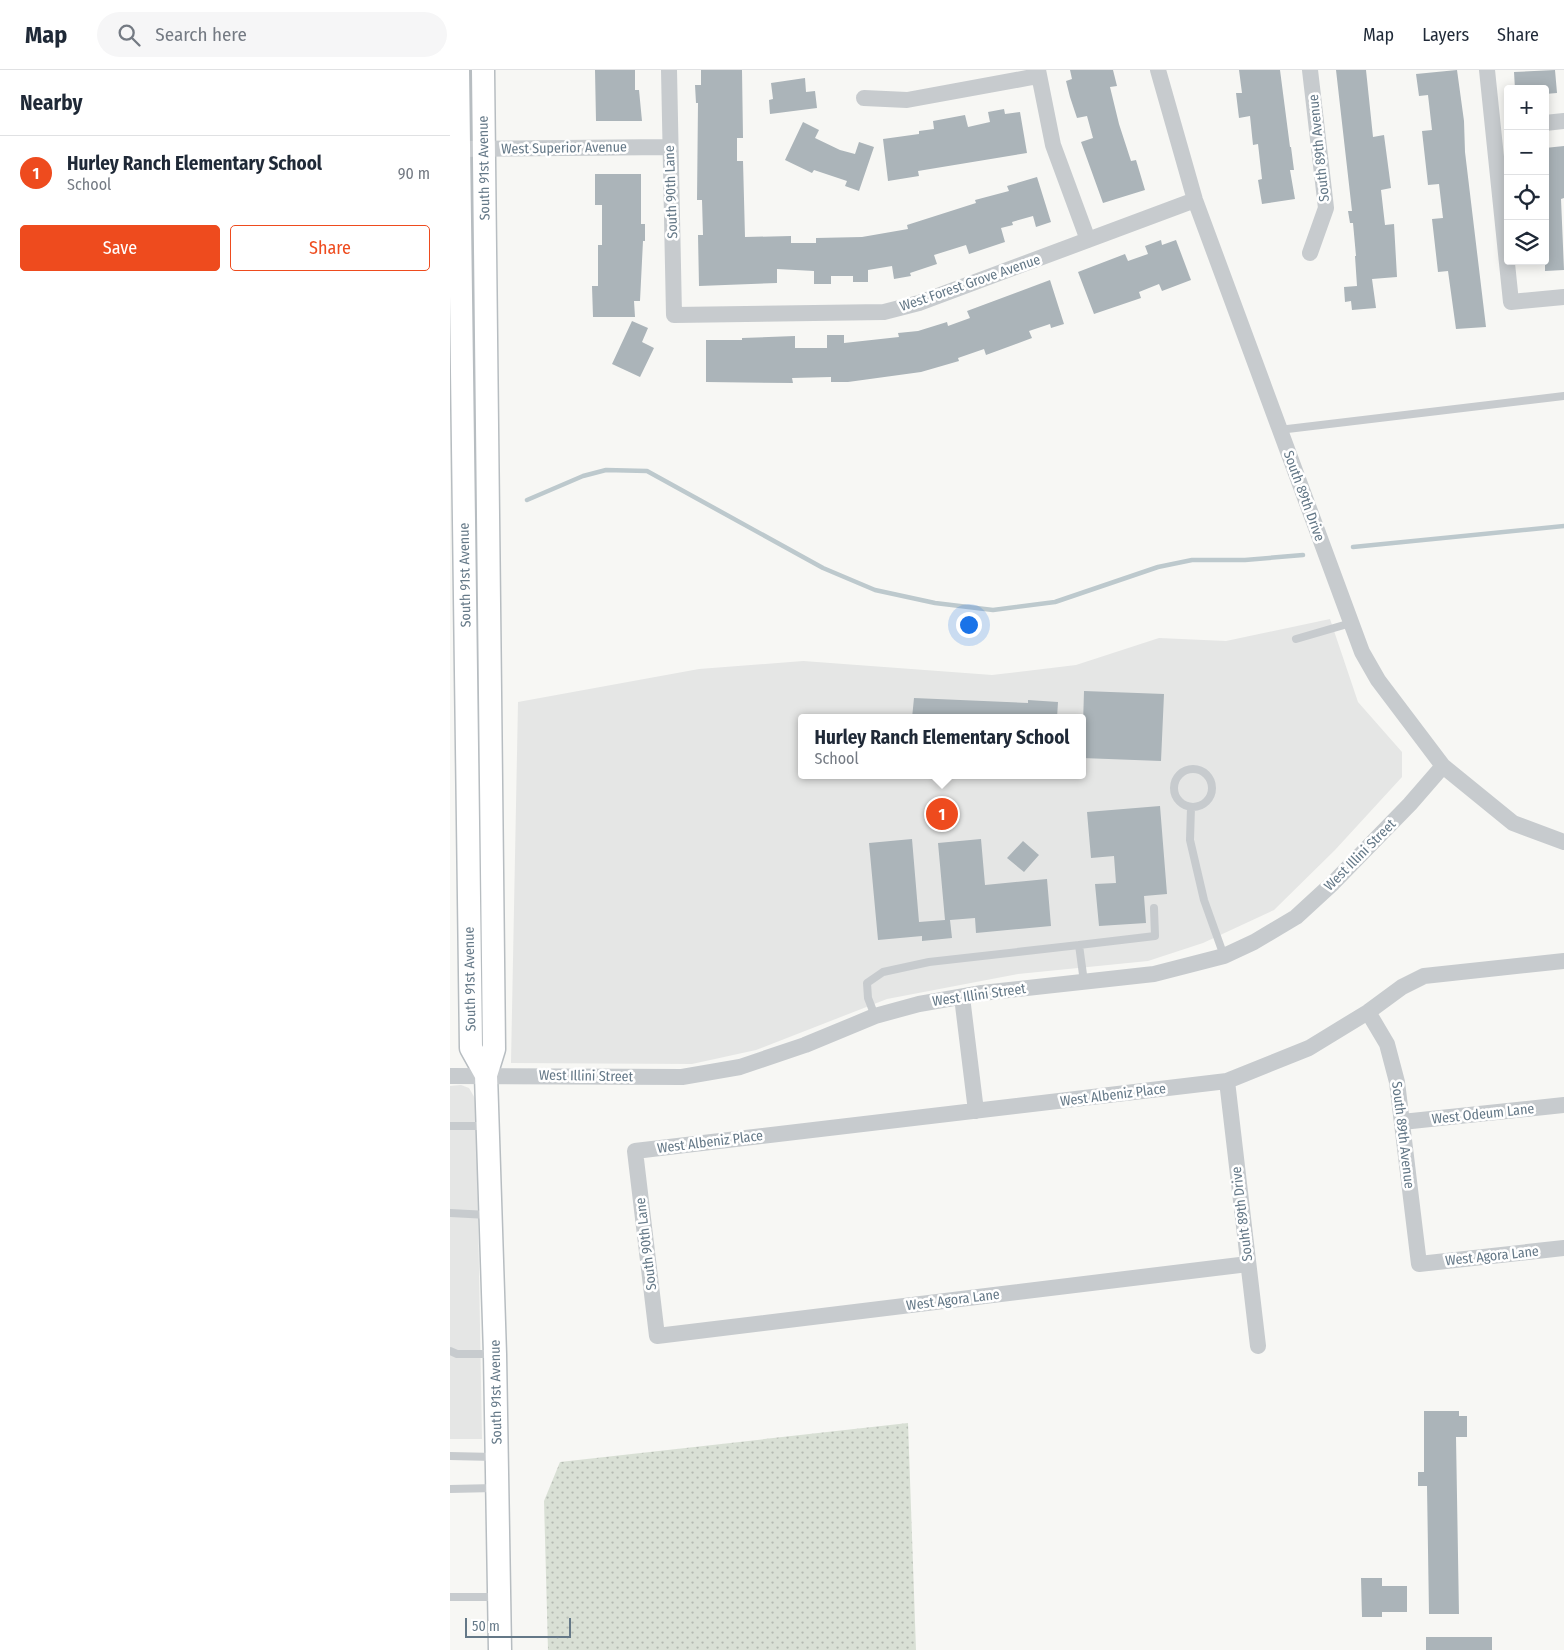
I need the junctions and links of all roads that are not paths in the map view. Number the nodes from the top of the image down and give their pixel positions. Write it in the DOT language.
graph roads {
  1 [pos="458,70"];
  2 [pos="483,70"];
  3 [pos="670,70"];
  4 [pos="1158,70"];
  5 [pos="1310,70"];
  6 [pos="1486,70"];
  7 [pos="1038,73"];
  8 [pos="864,98"];
  9 [pos="1564,121"];
  10 [pos="1549,123"];
  11 [pos="1501,128"];
  12 [pos="669,147"];
  13 [pos="484,149"];
  14 [pos="453,150"];
  15 [pos="1195,200"];
  16 [pos="1088,240"];
  17 [pos="1310,253"];
  18 [pos="1564,297"];
  19 [pos="674,315"];
  20 [pos="1564,396"];
  21 [pos="1279,430"];
  22 [pos="1351,623"];
  23 [pos="1296,639"];
  24 [pos="1443,766"];
  25 [pos="1191,807"];
  26 [pos="1564,842"];
  27 [pos="1154,908"];
  28 [pos="1079,945"];
  29 [pos="1224,956"];
  30 [pos="1564,961"];
  31 [pos="1084,982"];
  32 [pos="962,996"];
  33 [pos="1368,1012"];
  34 [pos="875,1016"];
  35 [pos="486,1075"];
  36 [pos="450,1076"];
  37 [pos="1227,1081"];
  38 [pos="1564,1105"];
  39 [pos="976,1111"];
  40 [pos="1402,1122"];
  41 [pos="450,1126"];
  42 [pos="488,1126"];
  43 [pos="635,1151"];
  44 [pos="450,1214"];
  45 [pos="490,1215"];
  46 [pos="1564,1248"];
  47 [pos="1248,1264"];
  48 [pos="1419,1264"];
  49 [pos="657,1336"];
  50 [pos="1258,1346"];
  51 [pos="451,1352"];
  52 [pos="495,1354"];
  53 [pos="450,1456"];
  54 [pos="497,1457"];
  55 [pos="498,1488"];
  56 [pos="450,1489"];
  57 [pos="450,1597"];
  58 [pos="499,1597"];
  59 [pos="500,1650"];
  1 -- 14 [label="main road, South 91st Avenue"];
  2 -- 13 [label="main road, South 91st Avenue"];
  3 -- 12 [label="street, South 90th Lane"];
  4 -- 15 [label="street, South 89th Drive"];
  5 -- 17 [label="street, South 89th Avenue"];
  6 -- 11 [label="street"];
  7 -- 8 [label="street"];
  7 -- 16 [label="street"];
  9 -- 10 [label="street"];
  11 -- 18 [label="street"];
  12 -- 13 [label="street, West Superior Avenue"];
  12 -- 19 [label="street, South 90th Lane"];
  13 -- 14 [label="street, West Superior Avenue"];
  13 -- 35 [label="main road, South 91st Avenue"];
  14 -- 35 [label="main road, South 91st Avenue"];
  15 -- 16 [label="street, West Forest Grove Avenue"];
  15 -- 21 [label="street, South 89th Drive"];
  16 -- 19 [label="street, West Forest Grove Avenue"];
  20 -- 21 [label="lane"];
  21 -- 22 [label="street, South 89th Drive"];
  22 -- 23 [label="lane"];
  22 -- 24 [label="street, South 89th Drive"];
  24 -- 26 [label="street, South 89th Drive"];
  24 -- 29 [label="street, West Illini Street"];
  25 -- 25 [label="lane"];
  25 -- 29 [label="lane"];
  27 -- 28 [label="lane"];
  28 -- 31 [label="lane"];
  28 -- 34 [label="lane"];
  29 -- 31 [label="street, West Illini Street"];
  30 -- 33 [label="street, West Albeniz Place"];
  31 -- 32 [label="street, West Illini Street"];
  32 -- 34 [label="street, West Illini Street"];
  32 -- 39 [label="street"];
  33 -- 37 [label="street, West Albeniz Place"];
  33 -- 40 [label="street, South 89th Avenue"];
  34 -- 35 [label="street, West Illini Street"];
  35 -- 36 [label="street, West Illini Street"];
  35 -- 42 [label="main road, South 91st Avenue"];
  37 -- 39 [label="street, West Albeniz Place"];
  37 -- 47 [label="street, Souht 89th Drive"];
  38 -- 40 [label="street, West Odeum Lane"];
  39 -- 43 [label="street, West Albeniz Place"];
  40 -- 48 [label="street, South 89th Avenue"];
  41 -- 42 [label="lane"];
  42 -- 45 [label="main road, South 91st Avenue"];
  43 -- 49 [label="street, South 90th Lane"];
  44 -- 45 [label="lane"];
  45 -- 52 [label="main road, South 91st Avenue"];
  46 -- 48 [label="street, West Agora Lane"];
  47 -- 49 [label="street, West Agora Lane"];
  47 -- 50 [label="street, Souht 89th Drive"];
  51 -- 52 [label="lane"];
  52 -- 54 [label="main road, South 91st Avenue"];
  53 -- 54 [label="lane"];
  54 -- 55 [label="main road, South 91st Avenue"];
  55 -- 56 [label="lane"];
  55 -- 58 [label="main road, South 91st Avenue"];
  57 -- 58 [label="lane"];
  58 -- 59 [label="main road, South 91st Avenue"];
}
